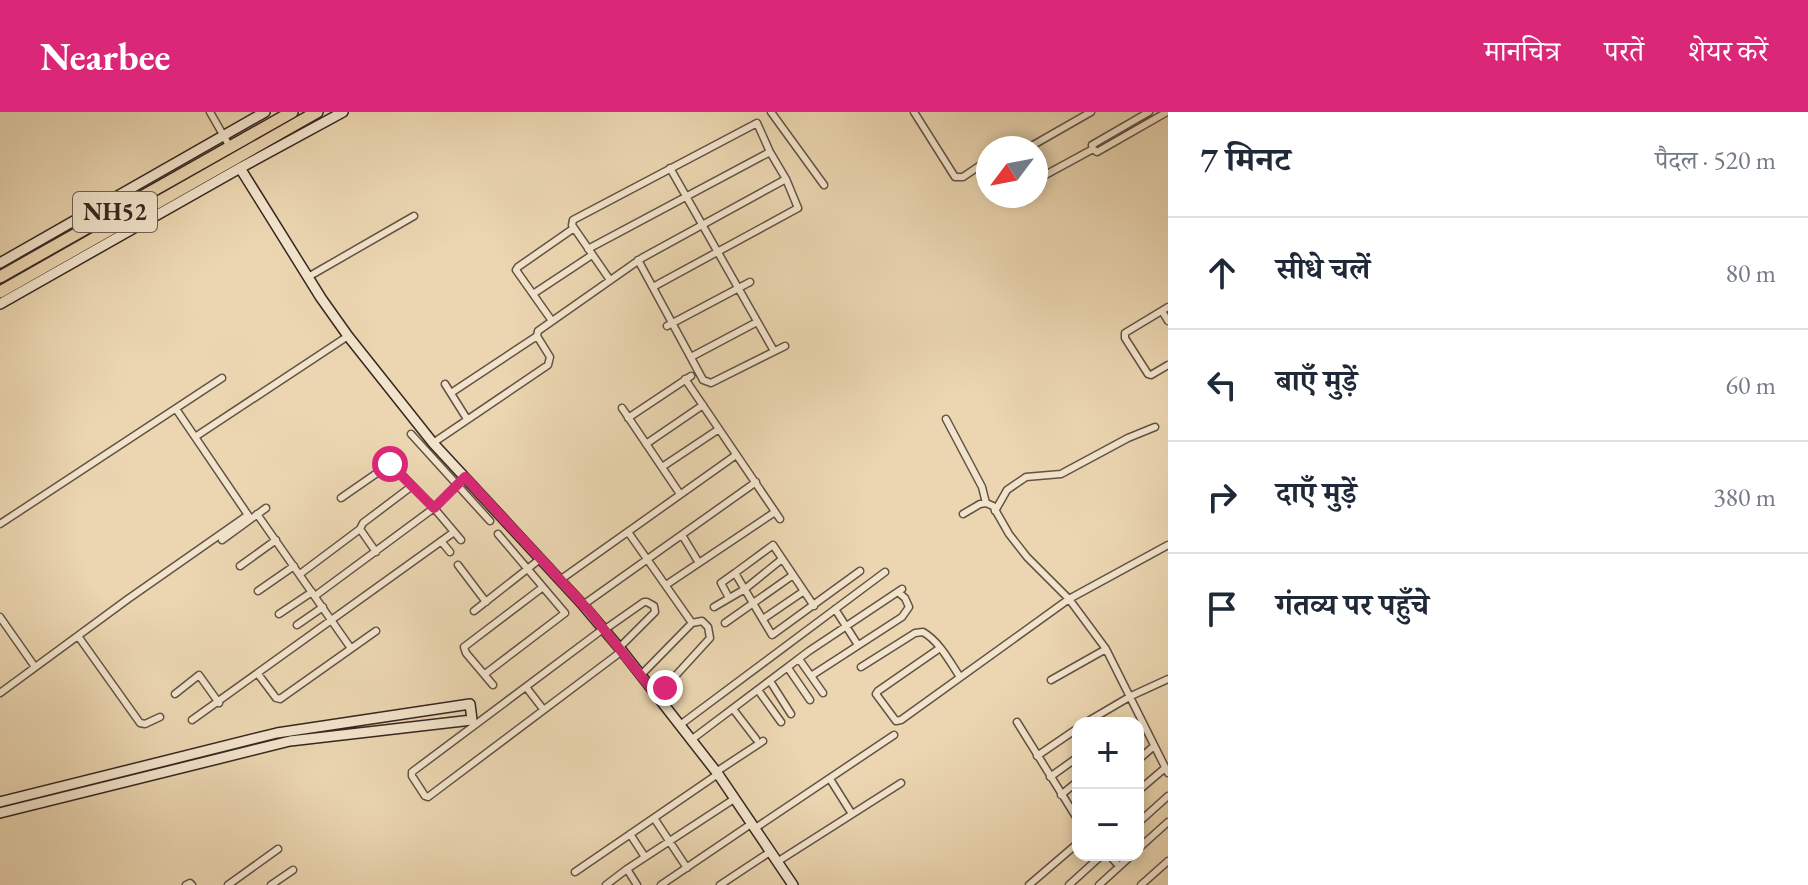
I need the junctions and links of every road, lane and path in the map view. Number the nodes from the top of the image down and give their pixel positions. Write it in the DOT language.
graph roads {
  1 [pos="210,112"];
  2 [pos="265,112"];
  3 [pos="292,112"];
  4 [pos="317,112"];
  5 [pos="343,112"];
  6 [pos="771,112"];
  7 [pos="914,112"];
  8 [pos="1091,112"];
  9 [pos="1149,112"];
  10 [pos="1167,112"];
  11 [pos="222,136"];
  12 [pos="1048,137"];
  13 [pos="230,148"];
  14 [pos="1093,149"];
  15 [pos="770,152"];
  16 [pos="240,168"];
  17 [pos="670,168"];
  18 [pos="976,168"];
  19 [pos="1048,173"];
  20 [pos="786,179"];
  21 [pos="824,185"];
  22 [pos="117,197"];
  23 [pos="685,197"];
  24 [pos="136,201"];
  25 [pos="152,211"];
  26 [pos="414,216"];
  27 [pos="701,226"];
  28 [pos="574,228"];
  29 [pos="590,252"];
  30 [pos="716,252"];
  31 [pos="638,260"];
  32 [pos="0,262"];
  33 [pos="0,277"];
  34 [pos="308,277"];
  35 [pos="610,280"];
  36 [pos="750,282"];
  37 [pos="653,287"];
  38 [pos="737,288"];
  39 [pos="0,292"];
  40 [pos="533,294"];
  41 [pos="0,304"];
  42 [pos="1165,309"];
  43 [pos="552,321"];
  44 [pos="1168,321"];
  45 [pos="757,322"];
  46 [pos="669,324"];
  47 [pos="348,336"];
  48 [pos="537,336"];
  49 [pos="785,346"];
  50 [pos="774,351"];
  51 [pos="691,357"];
  52 [pos="1168,365"];
  53 [pos="222,378"];
  54 [pos="445,384"];
  55 [pos="451,393"];
  56 [pos="703,405"];
  57 [pos="622,408"];
  58 [pos="176,409"];
  59 [pos="628,418"];
  60 [pos="467,419"];
  61 [pos="946,419"];
  62 [pos="1155,427"];
  63 [pos="719,429"];
  64 [pos="411,434"];
  65 [pos="195,437"];
  66 [pos="433,443"];
  67 [pos="646,444"];
  68 [pos="382,454"];
  69 [pos="736,455"];
  70 [pos="390,464"];
  71 [pos="662,467"];
  72 [pos="465,477"];
  73 [pos="756,482"];
  74 [pos="457,485"];
  75 [pos="412,486"];
  76 [pos="680,494"];
  77 [pos="341,498"];
  78 [pos="986,503"];
  79 [pos="266,508"];
  80 [pos="434,508"];
  81 [pos="995,511"];
  82 [pos="775,512"];
  83 [pos="257,514"];
  84 [pos="963,514"];
  85 [pos="780,519"];
  86 [pos="490,521"];
  87 [pos="0,524"];
  88 [pos="360,529"];
  89 [pos="454,532"];
  90 [pos="628,532"];
  91 [pos="498,534"];
  92 [pos="682,535"];
  93 [pos="222,540"];
  94 [pos="276,540"];
  95 [pos="461,540"];
  96 [pos="441,541"];
  97 [pos="1168,545"];
  98 [pos="376,552"];
  99 [pos="450,552"];
  100 [pos="540,559"];
  101 [pos="782,559"];
  102 [pos="647,560"];
  103 [pos="699,563"];
  104 [pos="458,565"];
  105 [pos="240,566"];
  106 [pos="294,566"];
  107 [pos="528,569"];
  108 [pos="860,571"];
  109 [pos="885,572"];
  110 [pos="735,573"];
  111 [pos="300,574"];
  112 [pos="793,575"];
  113 [pos="560,580"];
  114 [pos="666,585"];
  115 [pos="543,587"];
  116 [pos="745,589"];
  117 [pos="258,591"];
  118 [pos="804,591"];
  119 [pos="314,594"];
  120 [pos="729,598"];
  121 [pos="1069,599"];
  122 [pos="486,602"];
  123 [pos="753,604"];
  124 [pos="583,605"];
  125 [pos="814,606"];
  126 [pos="323,607"];
  127 [pos="714,607"];
  128 [pos="835,609"];
  129 [pos="474,611"];
  130 [pos="279,614"];
  131 [pos="0,617"];
  132 [pos="763,619"];
  133 [pos="332,621"];
  134 [pos="692,623"];
  135 [pos="725,623"];
  136 [pos="297,625"];
  137 [pos="847,626"];
  138 [pos="604,630"];
  139 [pos="376,631"];
  140 [pos="772,635"];
  141 [pos="78,636"];
  142 [pos="858,645"];
  143 [pos="350,647"];
  144 [pos="782,648"];
  145 [pos="940,648"];
  146 [pos="620,649"];
  147 [pos="1106,649"];
  148 [pos="799,659"];
  149 [pos="35,667"];
  150 [pos="861,667"];
  151 [pos="788,668"];
  152 [pos="258,674"];
  153 [pos="485,674"];
  154 [pos="641,675"];
  155 [pos="811,676"];
  156 [pos="960,677"];
  157 [pos="1168,679"];
  158 [pos="1051,680"];
  159 [pos="770,681"];
  160 [pos="493,685"];
  161 [pos="526,687"];
  162 [pos="758,690"];
  163 [pos="0,693"];
  164 [pos="823,693"];
  165 [pos="175,694"];
  166 [pos="657,696"];
  167 [pos="1131,696"];
  168 [pos="810,700"];
  169 [pos="219,703"];
  170 [pos="543,709"];
  171 [pos="733,709"];
  172 [pos="791,714"];
  173 [pos="160,717"];
  174 [pos="1095,717"];
  175 [pos="1138,717"];
  176 [pos="192,720"];
  177 [pos="781,722"];
  178 [pos="1017,722"];
  179 [pos="680,725"];
  180 [pos="1144,729"];
  181 [pos="1072,732"];
  182 [pos="894,735"];
  183 [pos="691,740"];
  184 [pos="1168,748"];
  185 [pos="1156,750"];
  186 [pos="1037,756"];
  187 [pos="1144,757"];
  188 [pos="1072,761"];
  189 [pos="1166,770"];
  190 [pos="717,773"];
  191 [pos="1050,777"];
  192 [pos="830,779"];
  193 [pos="901,783"];
  194 [pos="1072,786"];
  195 [pos="1141,789"];
  196 [pos="1061,795"];
  197 [pos="1168,796"];
  198 [pos="734,799"];
  199 [pos="0,802"];
  200 [pos="1072,809"];
  201 [pos="0,813"];
  202 [pos="852,814"];
  203 [pos="654,818"];
  204 [pos="1144,818"];
  205 [pos="1168,822"];
  206 [pos="753,826"];
  207 [pos="630,834"];
  208 [pos="669,841"];
  209 [pos="1144,844"];
  210 [pos="1072,848"];
  211 [pos="278,849"];
  212 [pos="770,852"];
  213 [pos="645,857"];
  214 [pos="1095,861"];
  215 [pos="1114,861"];
  216 [pos="1125,861"];
  217 [pos="1168,861"];
  218 [pos="777,862"];
  219 [pos="1119,866"];
  220 [pos="687,868"];
  221 [pos="627,869"];
  222 [pos="293,870"];
  223 [pos="575,872"];
  224 [pos="186,885"];
  225 [pos="192,885"];
  226 [pos="228,885"];
  227 [pos="271,885"];
  228 [pos="606,885"];
  229 [pos="637,885"];
  230 [pos="661,885"];
  231 [pos="720,885"];
  232 [pos="793,885"];
  233 [pos="1029,885"];
  234 [pos="1069,885"];
  235 [pos="1099,885"];
  236 [pos="1141,885"];
  1 -- 11 [label="street"];
  2 -- 11 [label="street"];
  3 -- 13 [label="highway, NH52"];
  4 -- 25 [label="highway, NH52"];
  5 -- 16 [label="street"];
  6 -- 21 [label="street"];
  7 -- 18 [label="street"];
  8 -- 12 [label="street"];
  9 -- 14 [label="street"];
  10 -- 14 [label="street"];
  11 -- 13 [label="street"];
  11 -- 22 [label="street"];
  13 -- 24 [label="highway, NH52"];
  14 -- 19 [label="street"];
  15 -- 17 [label="street"];
  15 -- 20 [label="street"];
  15 -- 23 [label="street"];
  16 -- 25 [label="street"];
  16 -- 34 [label="street"];
  17 -- 23 [label="street"];
  17 -- 28 [label="street"];
  20 -- 27 [label="street"];
  20 -- 30 [label="street"];
  22 -- 24 [label="highway"];
  22 -- 32 [label="street"];
  23 -- 27 [label="street"];
  23 -- 29 [label="street"];
  24 -- 33 [label="highway, NH52"];
  25 -- 39 [label="highway, NH52"];
  25 -- 41 [label="street"];
  26 -- 34 [label="street"];
  27 -- 30 [label="street"];
  27 -- 31 [label="street"];
  28 -- 29 [label="street"];
  28 -- 40 [label="street"];
  29 -- 35 [label="street"];
  29 -- 40 [label="street"];
  30 -- 37 [label="street"];
  30 -- 38 [label="street"];
  31 -- 35 [label="street"];
  31 -- 37 [label="street"];
  34 -- 47 [label="street"];
  35 -- 43 [label="street"];
  36 -- 38 [label="street"];
  37 -- 46 [label="street"];
  38 -- 45 [label="street"];
  38 -- 46 [label="street"];
  40 -- 43 [label="street"];
  42 -- 44 [label="street"];
  42 -- 52 [label="street"];
  43 -- 48 [label="street"];
  45 -- 50 [label="street"];
  45 -- 51 [label="street"];
  46 -- 51 [label="street"];
  47 -- 65 [label="street"];
  47 -- 66 [label="street"];
  48 -- 55 [label="street"];
  48 -- 60 [label="street"];
  49 -- 50 [label="street"];
  50 -- 51 [label="street"];
  53 -- 58 [label="street"];
  54 -- 55 [label="street"];
  55 -- 60 [label="street"];
  56 -- 59 [label="street"];
  56 -- 63 [label="street"];
  56 -- 67 [label="street"];
  57 -- 59 [label="street"];
  58 -- 65 [label="street"];
  58 -- 87 [label="street"];
  59 -- 67 [label="street"];
  60 -- 66 [label="street"];
  61 -- 78 [label="street"];
  62 -- 81 [label="street"];
  63 -- 69 [label="street"];
  63 -- 71 [label="street"];
  64 -- 74 [label="street"];
  65 -- 141 [label="street"];
  66 -- 72 [label="street"];
  67 -- 71 [label="street"];
  68 -- 70 [label="street"];
  69 -- 73 [label="street"];
  69 -- 76 [label="street"];
  70 -- 75 [label="street"];
  70 -- 77 [label="street"];
  71 -- 76 [label="street"];
  72 -- 74 [label="street"];
  72 -- 100 [label="street"];
  73 -- 82 [label="street"];
  73 -- 92 [label="street"];
  74 -- 80 [label="street"];
  74 -- 86 [label="street"];
  75 -- 80 [label="street"];
  75 -- 88 [label="street"];
  76 -- 90 [label="street"];
  78 -- 81 [label="street"];
  78 -- 84 [label="street"];
  79 -- 83 [label="street"];
  80 -- 89 [label="street"];
  80 -- 98 [label="street"];
  81 -- 121 [label="street"];
  82 -- 85 [label="street"];
  82 -- 103 [label="street"];
  83 -- 93 [label="street"];
  83 -- 94 [label="street"];
  88 -- 98 [label="street"];
  88 -- 111 [label="street"];
  89 -- 95 [label="street"];
  89 -- 96 [label="street"];
  90 -- 102 [label="street"];
  90 -- 113 [label="street"];
  91 -- 107 [label="street"];
  92 -- 102 [label="street"];
  92 -- 103 [label="street"];
  94 -- 105 [label="street"];
  94 -- 106 [label="street"];
  96 -- 99 [label="street"];
  96 -- 133 [label="street"];
  97 -- 121 [label="street"];
  98 -- 119 [label="street"];
  100 -- 107 [label="street"];
  100 -- 113 [label="street"];
  101 -- 110 [label="street"];
  101 -- 112 [label="street"];
  101 -- 116 [label="street"];
  102 -- 114 [label="street"];
  102 -- 124 [label="street"];
  103 -- 114 [label="street"];
  104 -- 122 [label="street"];
  106 -- 111 [label="street"];
  106 -- 117 [label="street"];
  107 -- 115 [label="street"];
  107 -- 122 [label="street"];
  108 -- 125 [label="street"];
  109 -- 128 [label="street"];
  110 -- 116 [label="street"];
  110 -- 120 [label="street"];
  111 -- 119 [label="street"];
  112 -- 118 [label="street"];
  112 -- 123 [label="street"];
  113 -- 124 [label="street"];
  114 -- 134 [label="street"];
  115 -- 153 [label="street"];
  115 -- 153 [label="street"];
  116 -- 120 [label="street"];
  116 -- 123 [label="street"];
  118 -- 125 [label="street"];
  118 -- 132 [label="street"];
  119 -- 126 [label="street"];
  119 -- 130 [label="street"];
  120 -- 127 [label="street"];
  121 -- 147 [label="street"];
  121 -- 156 [label="street"];
  122 -- 129 [label="street"];
  123 -- 132 [label="street"];
  123 -- 135 [label="street"];
  124 -- 138 [label="street"];
  125 -- 140 [label="street"];
  126 -- 133 [label="street"];
  126 -- 136 [label="street"];
  128 -- 137 [label="street"];
  128 -- 144 [label="street"];
  131 -- 149 [label="street"];
  132 -- 140 [label="street"];
  133 -- 143 [label="street"];
  133 -- 152 [label="street"];
  134 -- 154 [label="street"];
  134 -- 166 [label="street"];
  137 -- 142 [label="street"];
  137 -- 142 [label="street"];
  137 -- 148 [label="street"];
  138 -- 146 [label="street"];
  138 -- 146 [label="street"];
  138 -- 161 [label="street"];
  139 -- 143 [label="street"];
  140 -- 144 [label="street"];
  141 -- 149 [label="street"];
  141 -- 173 [label="street"];
  142 -- 155 [label="street"];
  143 -- 152 [label="street"];
  144 -- 179 [label="street"];
  145 -- 150 [label="street"];
  145 -- 156 [label="street"];
  145 -- 156 [label="street"];
  146 -- 154 [label="street"];
  146 -- 170 [label="street"];
  147 -- 158 [label="street"];
  147 -- 167 [label="street"];
  148 -- 151 [label="street"];
  148 -- 155 [label="street"];
  149 -- 163 [label="street"];
  151 -- 159 [label="street"];
  151 -- 168 [label="street"];
  152 -- 169 [label="street"];
  153 -- 160 [label="street"];
  154 -- 166 [label="street"];
  155 -- 164 [label="street"];
  157 -- 167 [label="street"];
  159 -- 162 [label="street"];
  159 -- 172 [label="street"];
  161 -- 170 [label="street"];
  161 -- 170 [label="street"];
  162 -- 171 [label="street"];
  162 -- 177 [label="street"];
  165 -- 169 [label="street"];
  166 -- 179 [label="street"];
  167 -- 174 [label="street"];
  167 -- 175 [label="street"];
  169 -- 176 [label="street"];
  171 -- 183 [label="street"];
  171 -- 190 [label="street"];
  178 -- 186 [label="street"];
  179 -- 183 [label="street"];
  180 -- 185 [label="street"];
  181 -- 186 [label="street"];
  182 -- 192 [label="street"];
  183 -- 190 [label="street"];
  184 -- 185 [label="street"];
  185 -- 187 [label="street"];
  185 -- 189 [label="street"];
  186 -- 191 [label="street"];
  188 -- 191 [label="street"];
  189 -- 195 [label="street"];
  190 -- 198 [label="street"];
  190 -- 203 [label="street"];
  191 -- 196 [label="street"];
  192 -- 202 [label="street"];
  192 -- 206 [label="street"];
  193 -- 202 [label="street"];
  194 -- 196 [label="street"];
  196 -- 200 [label="street"];
  197 -- 204 [label="street"];
  198 -- 206 [label="street"];
  198 -- 208 [label="street"];
  199 -- 201 [label="street"];
  202 -- 218 [label="street"];
  203 -- 207 [label="street"];
  203 -- 208 [label="street"];
  205 -- 209 [label="street"];
  206 -- 212 [label="street"];
  206 -- 220 [label="street"];
  207 -- 213 [label="street"];
  207 -- 223 [label="street"];
  208 -- 213 [label="street"];
  208 -- 220 [label="street"];
  210 -- 233 [label="street"];
  211 -- 226 [label="street"];
  212 -- 218 [label="street"];
  212 -- 231 [label="street"];
  213 -- 221 [label="street"];
  214 -- 234 [label="street"];
  215 -- 219 [label="street"];
  216 -- 219 [label="street"];
  217 -- 236 [label="street"];
  218 -- 232 [label="street"];
  219 -- 235 [label="street"];
  220 -- 230 [label="street"];
  221 -- 228 [label="street"];
  221 -- 229 [label="street"];
  222 -- 227 [label="street"];
  224 -- 225 [label="street"];
}
